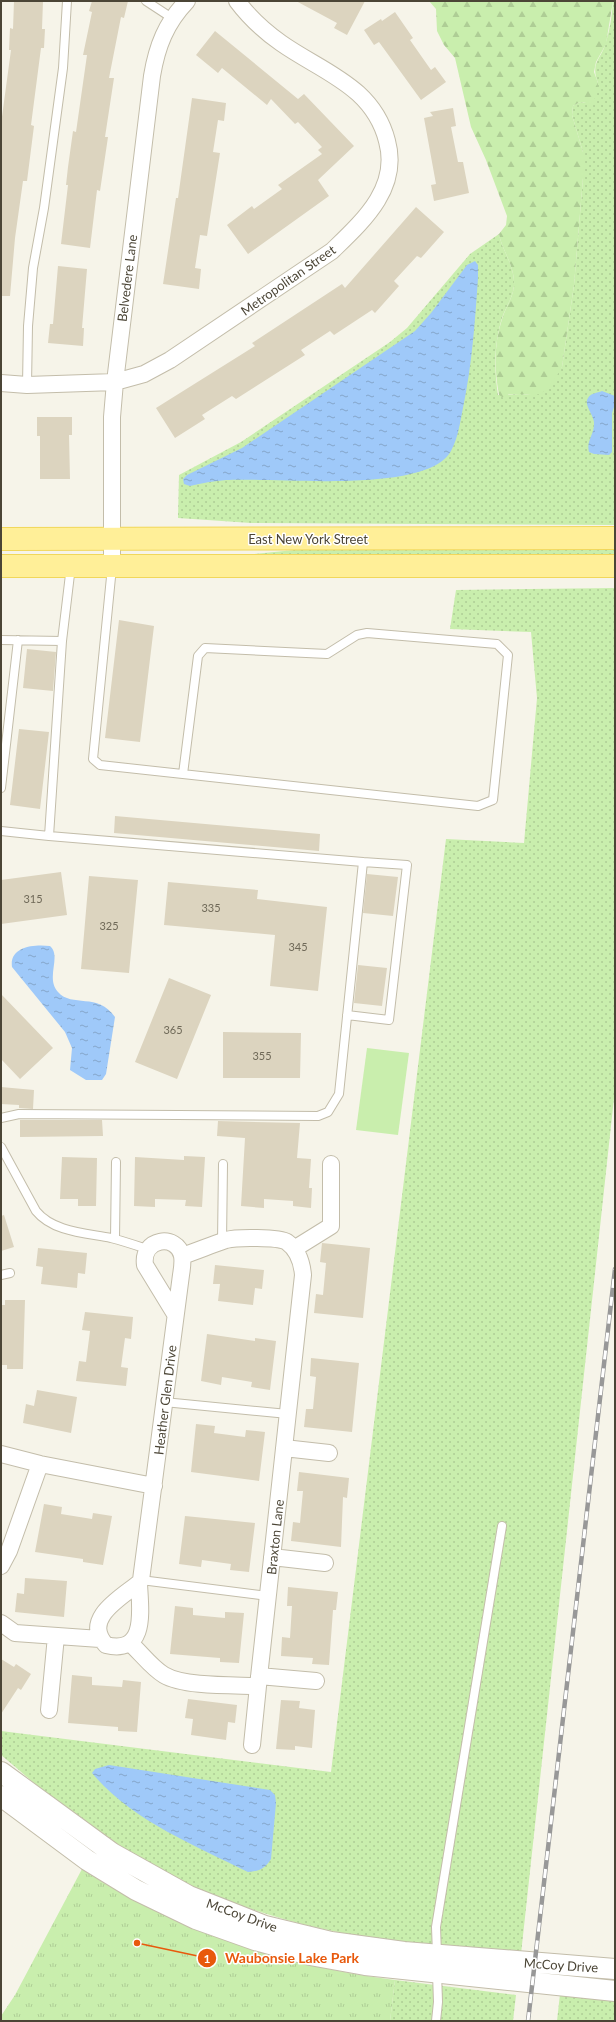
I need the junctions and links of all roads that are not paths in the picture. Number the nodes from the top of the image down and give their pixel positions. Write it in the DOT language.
graph roads {
  1 [pos="67,1"];
  2 [pos="146,1"];
  3 [pos="187,1"];
  4 [pos="236,1"];
  5 [pos="172,18"];
  6 [pos="114,382"];
  7 [pos="1,383"];
  8 [pos="27,385"];
  9 [pos="615,538"];
  10 [pos="1,539"];
  11 [pos="113,539"];
  12 [pos="1,566"];
  13 [pos="71,566"];
  14 [pos="112,566"];
  15 [pos="615,566"];
  16 [pos="1,640"];
  17 [pos="18,640"];
  18 [pos="62,640"];
  19 [pos="183,774"];
  20 [pos="1,788"];
  21 [pos="1,831"];
  22 [pos="49,836"];
  23 [pos="363,862"];
  24 [pos="347,1015"];
  25 [pos="1,1118"];
  26 [pos="1,1147"];
  27 [pos="116,1162"];
  28 [pos="223,1164"];
  29 [pos="331,1164"];
  30 [pos="115,1239"];
  31 [pos="222,1242"];
  32 [pos="147,1249"];
  33 [pos="294,1249"];
  34 [pos="182,1256"];
  35 [pos="10,1273"];
  36 [pos="1,1275"];
  37 [pos="175,1314"];
  38 [pos="164,1402"];
  39 [pos="288,1414"];
  40 [pos="284,1448"];
  41 [pos="329,1453"];
  42 [pos="1,1454"];
  43 [pos="40,1464"];
  44 [pos="154,1486"];
  45 [pos="502,1526"];
  46 [pos="272,1557"];
  47 [pos="326,1563"];
  48 [pos="1,1566"];
  49 [pos="140,1582"];
  50 [pos="268,1596"];
  51 [pos="1,1623"];
  52 [pos="56,1636"];
  53 [pos="100,1639"];
  54 [pos="130,1643"];
  55 [pos="259,1681"];
  56 [pos="316,1682"];
  57 [pos="49,1710"];
  58 [pos="252,1745"];
  59 [pos="1,1772"];
  60 [pos="1,1796"];
  61 [pos="437,1964"];
  62 [pos="615,1969"];
  63 [pos="615,1991"];
  64 [pos="436,2021"];
  1 -- 8 [label="lane"];
  2 -- 5 [label="lane"];
  3 -- 5 [label="street, Belvedere Lane"];
  4 -- 6 [label="street, Metropolitan Street"];
  5 -- 6 [label="street, Belvedere Lane"];
  6 -- 8 [label="street, Metropolitan Street"];
  6 -- 11 [label="street, Belvedere Lane"];
  7 -- 8 [label="street, Metropolitan Street"];
  9 -- 11 [label="main road, East New York Street"];
  10 -- 11 [label="main road, East New York Street"];
  11 -- 14 [label="street, Belvedere Lane"];
  12 -- 13 [label="main road, East New York Street"];
  13 -- 14 [label="main road, East New York Street"];
  13 -- 18 [label="lane"];
  14 -- 15 [label="main road, East New York Street"];
  14 -- 19 [label="lane"];
  16 -- 17 [label="lane"];
  17 -- 18 [label="lane"];
  17 -- 20 [label="lane"];
  18 -- 22 [label="lane"];
  19 -- 19 [label="lane"];
  21 -- 22 [label="lane"];
  22 -- 23 [label="lane"];
  23 -- 24 [label="lane"];
  23 -- 24 [label="lane"];
  24 -- 25 [label="lane"];
  26 -- 30 [label="lane"];
  27 -- 30 [label="lane"];
  28 -- 31 [label="lane"];
  29 -- 33 [label="street"];
  30 -- 32 [label="lane"];
  31 -- 33 [label="street"];
  31 -- 34 [label="street"];
  32 -- 34 [label="street"];
  32 -- 37 [label="street"];
  33 -- 39 [label="street, Braxton Lane"];
  34 -- 37 [label="street, Heather Glen Drive"];
  35 -- 36 [label="lane"];
  37 -- 38 [label="street, Heather Glen Drive"];
  38 -- 39 [label="lane"];
  38 -- 44 [label="street, Heather Glen Drive"];
  39 -- 40 [label="street, Braxton Lane"];
  40 -- 41 [label="street"];
  40 -- 46 [label="street, Braxton Lane"];
  42 -- 43 [label="street"];
  43 -- 44 [label="street"];
  43 -- 48 [label="street"];
  44 -- 49 [label="street, Heather Glen Drive"];
  45 -- 61 [label="lane"];
  46 -- 47 [label="street"];
  46 -- 50 [label="street, Braxton Lane"];
  49 -- 50 [label="lane"];
  49 -- 53 [label="street"];
  49 -- 54 [label="street, Heather Glen Drive"];
  50 -- 55 [label="street, Braxton Lane"];
  51 -- 52 [label="street"];
  52 -- 53 [label="street"];
  52 -- 57 [label="street"];
  53 -- 54 [label="street"];
  54 -- 55 [label="street"];
  55 -- 56 [label="street"];
  55 -- 58 [label="street, Braxton Lane"];
  59 -- 61 [label="street, McCoy Drive"];
  60 -- 61 [label="street, McCoy Drive"];
  61 -- 62 [label="street, McCoy Drive"];
  61 -- 63 [label="street, McCoy Drive"];
  61 -- 64 [label="lane"];
}
